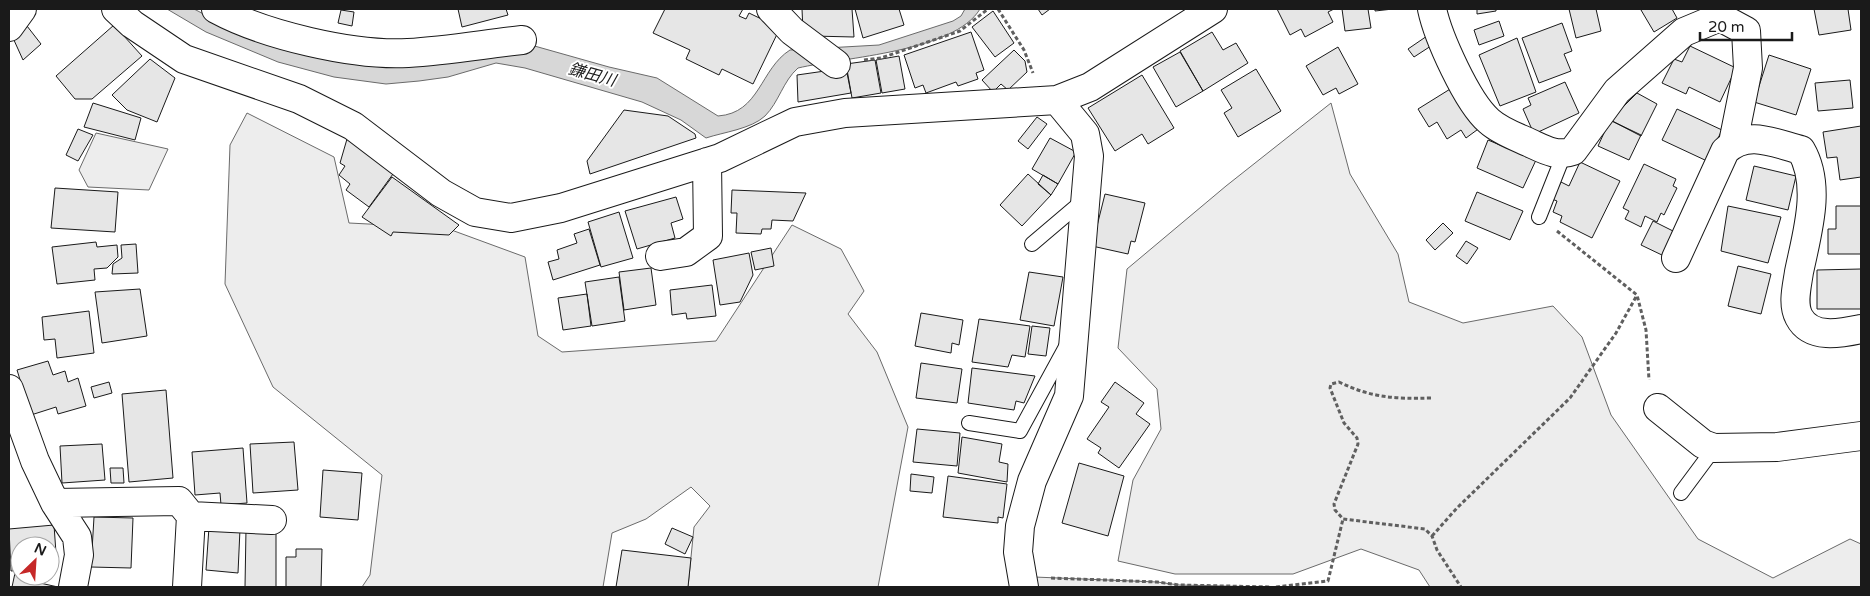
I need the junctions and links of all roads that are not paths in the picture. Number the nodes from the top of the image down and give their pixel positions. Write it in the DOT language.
graph roads {
  1 [pos="22,9"];
  2 [pos="116,9"];
  3 [pos="216,9"];
  4 [pos="771,9"];
  5 [pos="1432,9"];
  6 [pos="1198,13"];
  7 [pos="9,26"];
  8 [pos="522,40"];
  9 [pos="830,59"];
  10 [pos="1057,100"];
  11 [pos="1733,143"];
  12 [pos="1564,154"];
  13 [pos="707,162"];
  14 [pos="1085,199"];
  15 [pos="1539,217"];
  16 [pos="1032,244"];
  17 [pos="660,256"];
  18 [pos="1676,258"];
  19 [pos="1861,329"];
  20 [pos="1074,333"];
  21 [pos="9,389"];
  22 [pos="1658,408"];
  23 [pos="969,423"];
  24 [pos="1861,436"];
  25 [pos="1712,447"];
  26 [pos="1681,493"];
  27 [pos="56,503"];
  28 [pos="191,516"];
  29 [pos="272,520"];
  30 [pos="1034,582"];
  31 [pos="74,587"];
  32 [pos="187,587"];
  1 -- 7 [label="street"];
  2 -- 13 [label="street"];
  3 -- 8 [label="street"];
  4 -- 9 [label="street"];
  5 -- 12 [label="street"];
  6 -- 10 [label="street"];
  10 -- 13 [label="street"];
  10 -- 14 [label="street"];
  11 -- 12 [label="street"];
  11 -- 18 [label="street"];
  11 -- 19 [label="street"];
  12 -- 15 [label="lane"];
  13 -- 17 [label="street"];
  14 -- 16 [label="lane"];
  14 -- 20 [label="street"];
  20 -- 23 [label="lane"];
  20 -- 30 [label="street"];
  21 -- 27 [label="street"];
  22 -- 25 [label="street"];
  24 -- 25 [label="street"];
  25 -- 26 [label="lane"];
  27 -- 28 [label="street"];
  27 -- 31 [label="street"];
  28 -- 29 [label="street"];
  28 -- 32 [label="street"];
}
